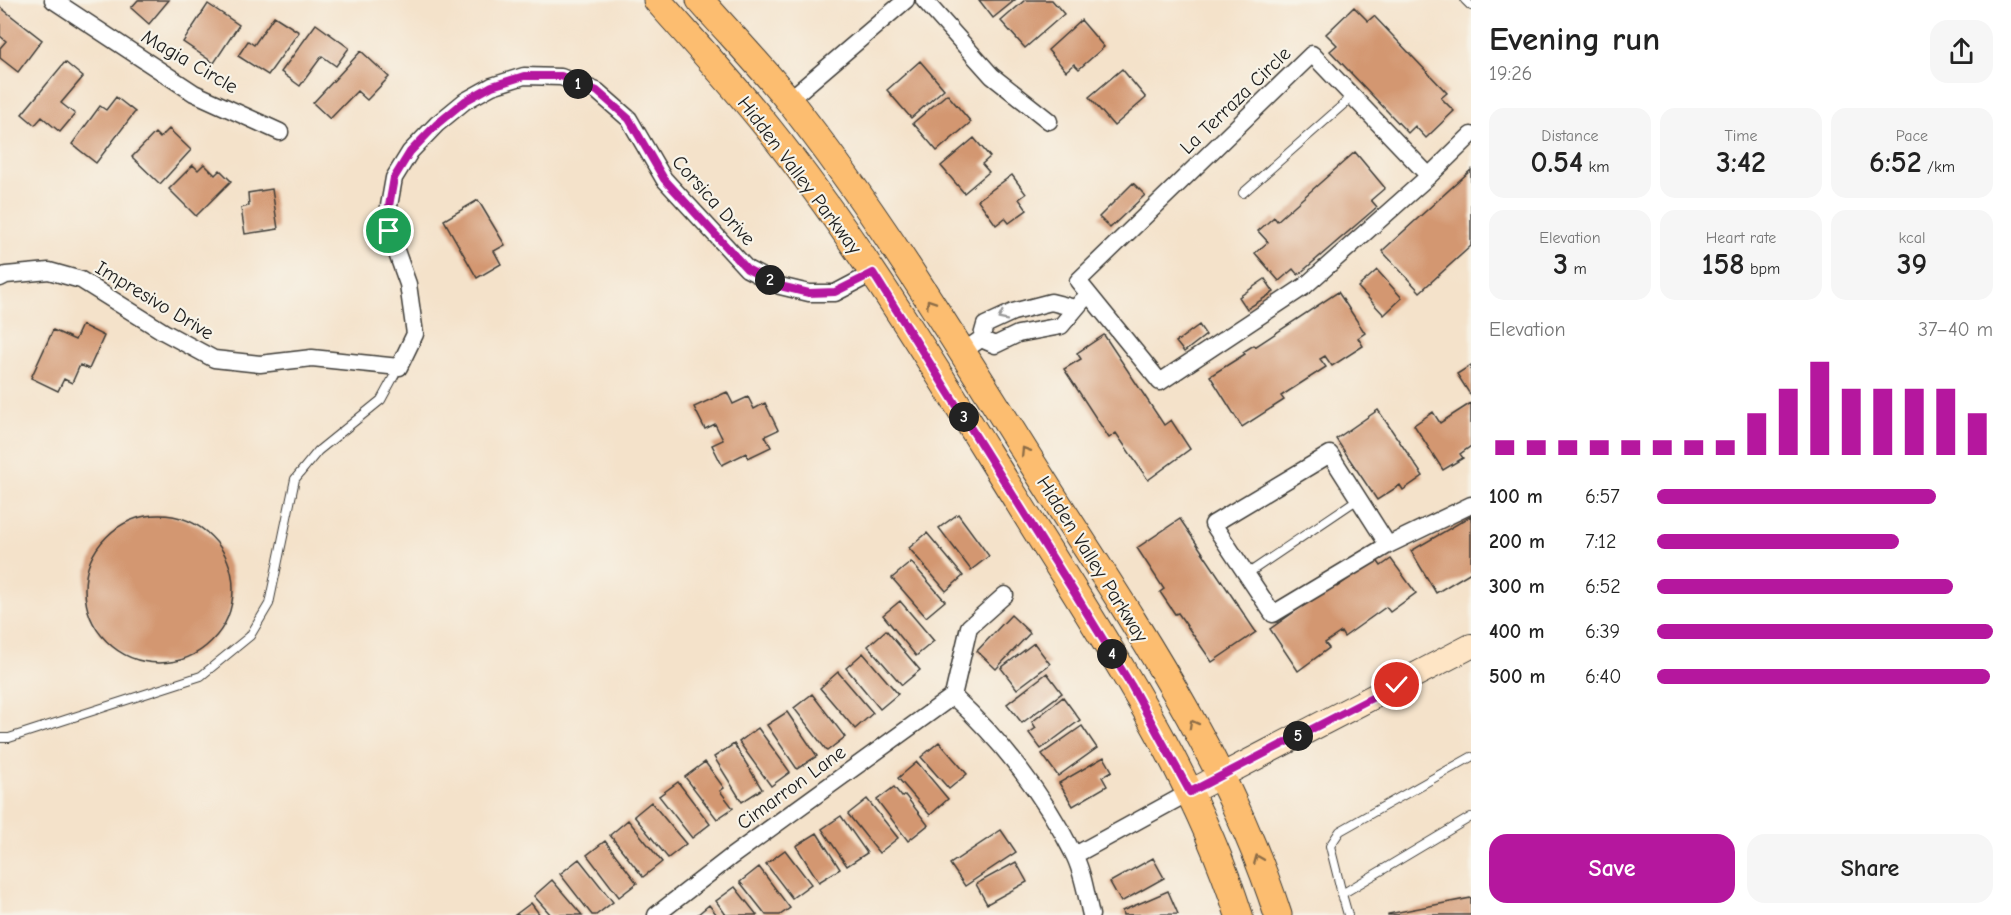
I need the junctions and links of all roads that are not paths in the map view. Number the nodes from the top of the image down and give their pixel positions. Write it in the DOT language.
graph roads {
  1 [pos="53,0"];
  2 [pos="700,0"];
  3 [pos="906,0"];
  4 [pos="924,0"];
  5 [pos="1465,0"];
  6 [pos="660,3"];
  7 [pos="1471,6"];
  8 [pos="1353,96"];
  9 [pos="789,100"];
  10 [pos="1049,121"];
  11 [pos="280,132"];
  12 [pos="1471,135"];
  13 [pos="1429,176"];
  14 [pos="1243,193"];
  15 [pos="852,242"];
  16 [pos="873,273"];
  17 [pos="0,278"];
  18 [pos="1090,295"];
  19 [pos="1035,306"];
  20 [pos="1075,308"];
  21 [pos="1044,328"];
  22 [pos="972,346"];
  23 [pos="399,367"];
  24 [pos="979,439"];
  25 [pos="1359,499"];
  26 [pos="1471,505"];
  27 [pos="1388,544"];
  28 [pos="1247,574"];
  29 [pos="1005,595"];
  30 [pos="1471,646"];
  31 [pos="953,696"];
  32 [pos="0,738"];
  33 [pos="1471,756"];
  34 [pos="1221,776"];
  35 [pos="1190,792"];
  36 [pos="1471,817"];
  37 [pos="1075,855"];
  38 [pos="1342,894"];
  39 [pos="656,915"];
  40 [pos="1091,915"];
  41 [pos="1239,915"];
  42 [pos="1278,915"];
  43 [pos="1348,915"];
  1 -- 11 [label="street, Magia Circle"];
  2 -- 9 [label="main road, Hidden Valley Parkway"];
  3 -- 9 [label="street"];
  4 -- 10 [label="street"];
  5 -- 7 [label="lane"];
  6 -- 9 [label="main road"];
  6 -- 15 [label="main road, Hidden Valley Parkway"];
  8 -- 13 [label="street, La Terraza Circle"];
  8 -- 14 [label="lane"];
  8 -- 18 [label="street, La Terraza Circle"];
  9 -- 15 [label="main road"];
  22 -- 9 [label="main road, Hidden Valley Parkway, one-way"];
  12 -- 13 [label="street, La Terraza Circle"];
  13 -- 18 [label="street, La Terraza Circle"];
  15 -- 16 [label="main road, Hidden Valley Parkway"];
  16 -- 23 [label="street, Corsica Drive"];
  16 -- 24 [label="main road, Hidden Valley Parkway"];
  17 -- 23 [label="street, Impresivo Drive"];
  18 -- 20 [label="street"];
  19 -- 20 [label="street"];
  19 -- 21 [label="street"];
  19 -- 22 [label="street, one-way"];
  20 -- 21 [label="street"];
  21 -- 22 [label="street"];
  22 -- 24 [label="main road"];
  34 -- 22 [label="main road, Hidden Valley Parkway, one-way"];
  23 -- 32 [label="lane"];
  24 -- 35 [label="main road, Hidden Valley Parkway"];
  25 -- 27 [label="street"];
  25 -- 28 [label="lane"];
  25 -- 28 [label="street"];
  26 -- 27 [label="street"];
  27 -- 28 [label="street"];
  29 -- 31 [label="street"];
  30 -- 34 [label="street"];
  31 -- 37 [label="street"];
  31 -- 39 [label="street, Cimarron Lane"];
  33 -- 38 [label="lane"];
  34 -- 35 [label="street"];
  42 -- 34 [label="main road, Hidden Valley Parkway, one-way"];
  35 -- 37 [label="street"];
  35 -- 41 [label="main road, Hidden Valley Parkway"];
  36 -- 38 [label="lane"];
  37 -- 40 [label="street"];
  38 -- 43 [label="lane"];
}
